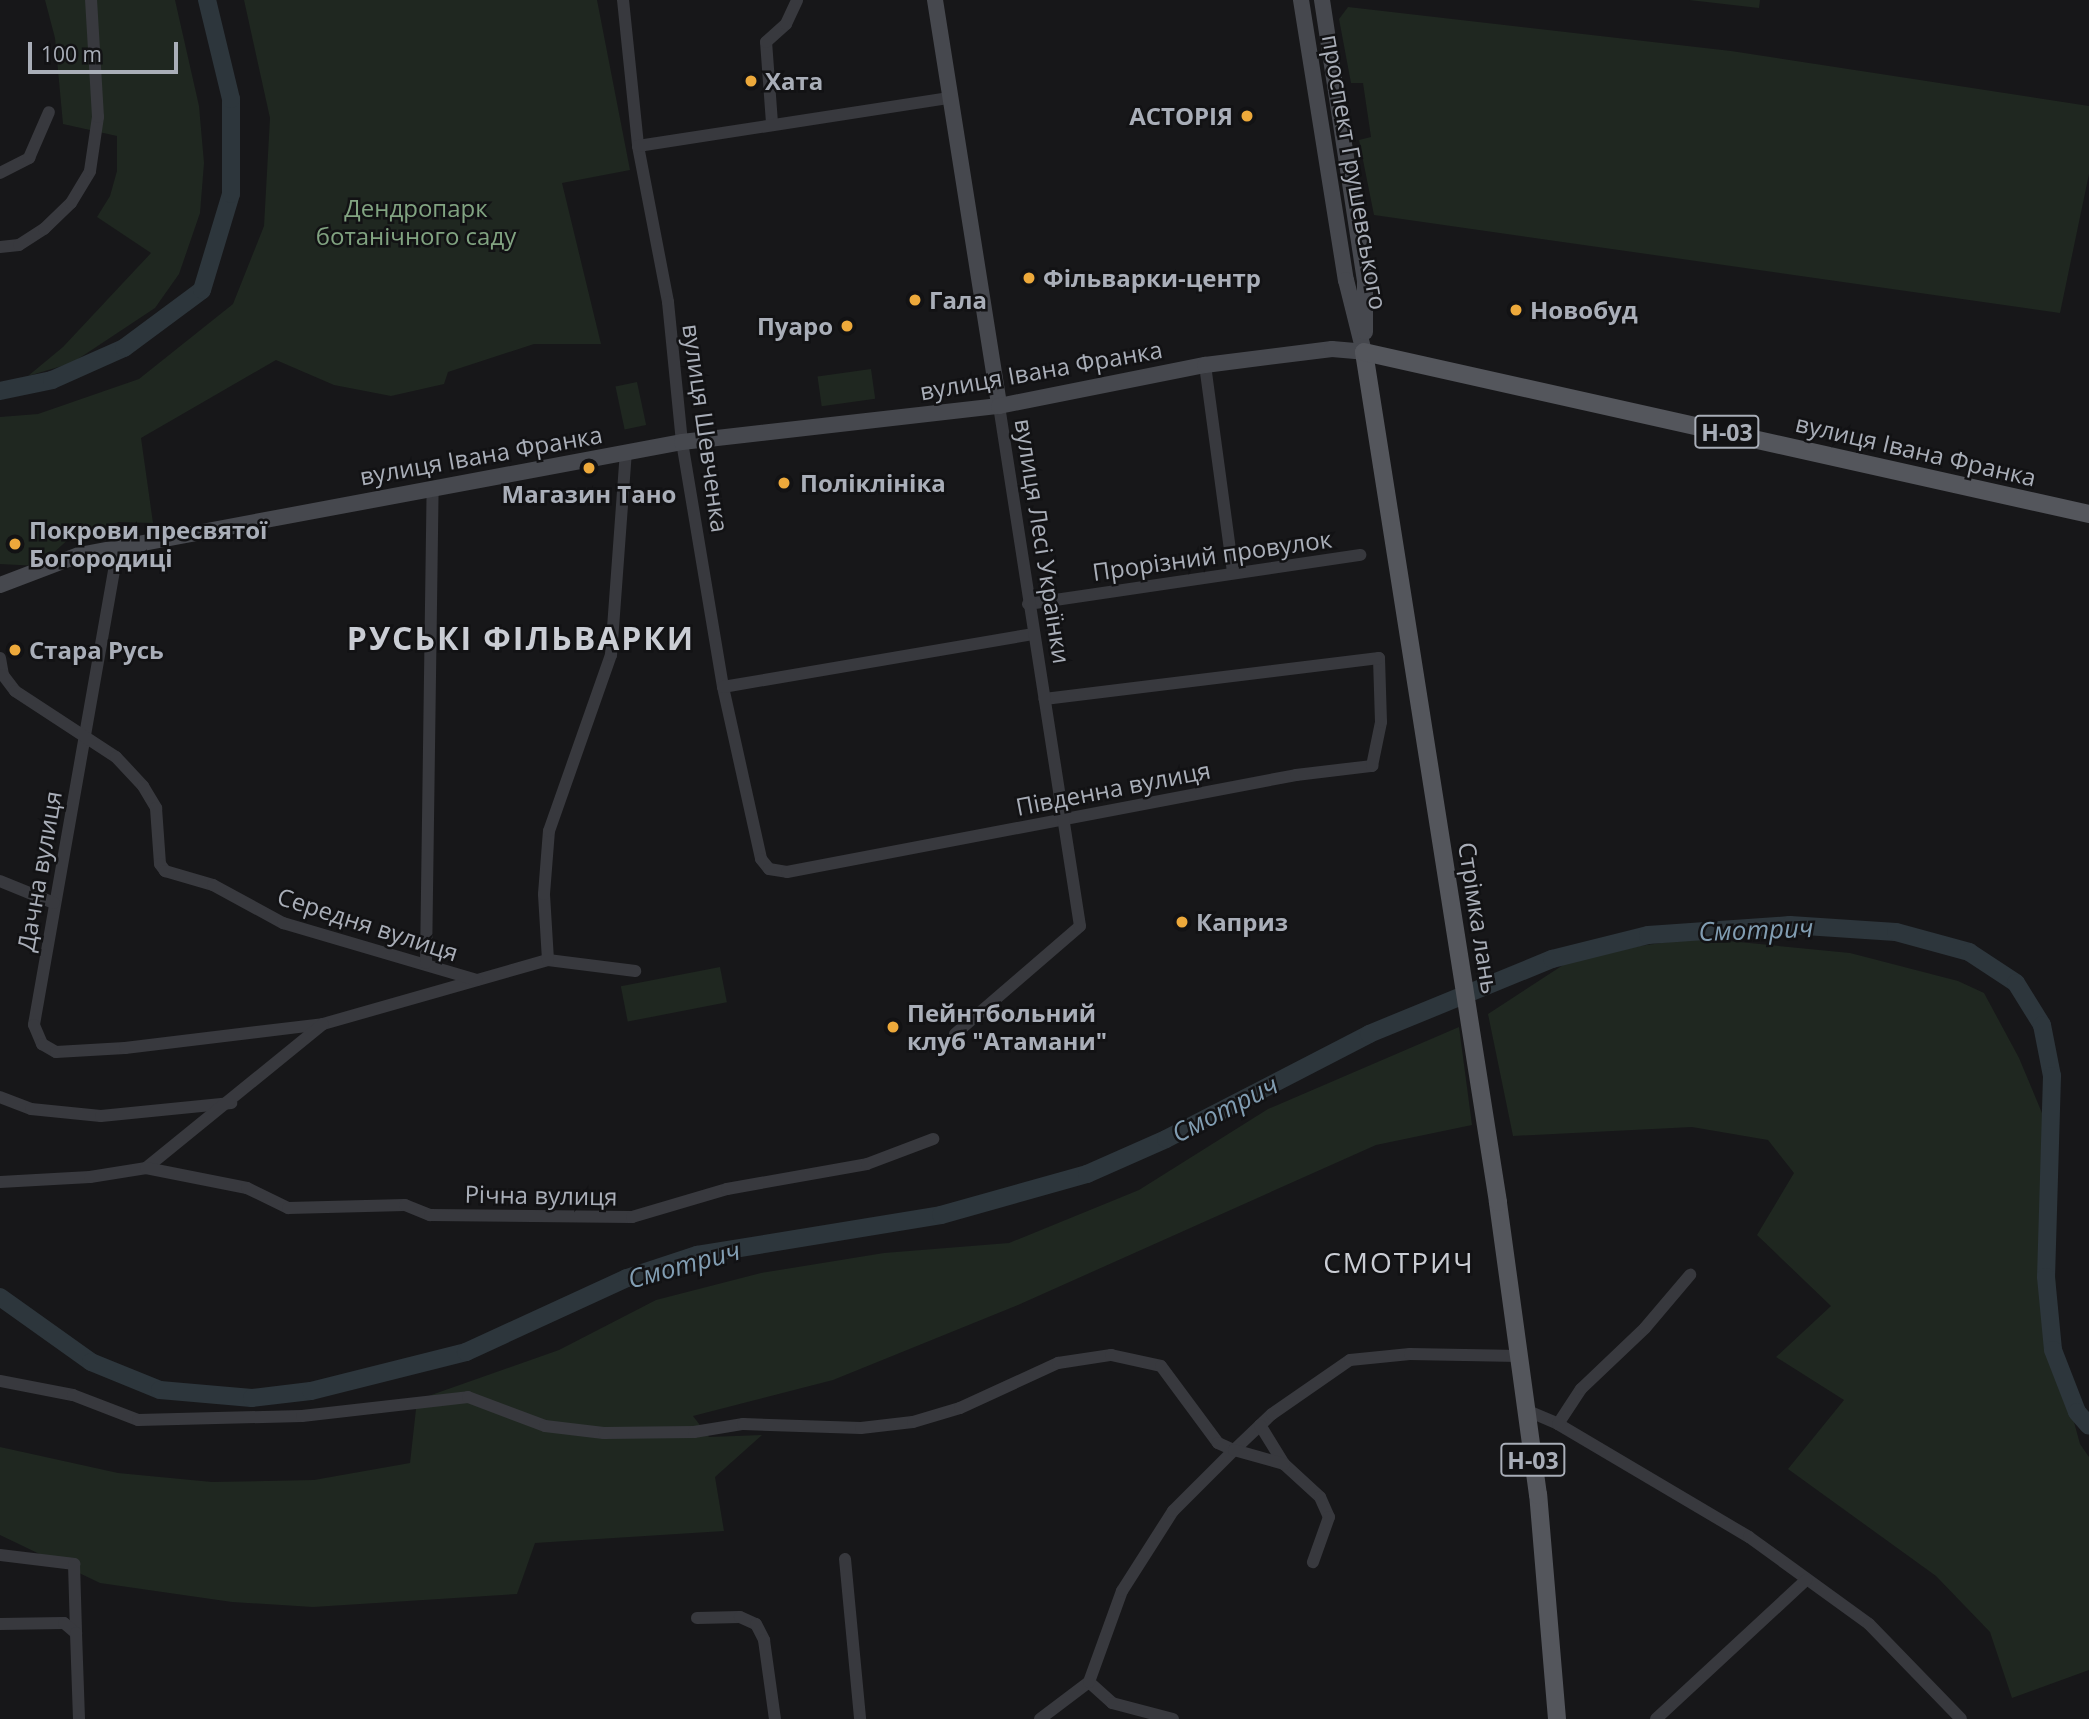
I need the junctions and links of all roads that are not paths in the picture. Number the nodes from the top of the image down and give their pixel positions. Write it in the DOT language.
graph roads {
  1 [pos="91,0"];
  2 [pos="623,0"];
  3 [pos="797,0"];
  4 [pos="935,0"];
  5 [pos="1301,0"];
  6 [pos="1322,0"];
  7 [pos="949,98"];
  8 [pos="49,112"];
  9 [pos="772,123"];
  10 [pos="638,146"];
  11 [pos="0,173"];
  12 [pos="0,247"];
  13 [pos="1364,352"];
  14 [pos="1205,365"];
  15 [pos="999,406"];
  16 [pos="682,442"];
  17 [pos="626,453"];
  18 [pos="433,487"];
  19 [pos="2089,514"];
  20 [pos="118,548"];
  21 [pos="1360,555"];
  22 [pos="1233,572"];
  23 [pos="0,585"];
  24 [pos="1028,604"];
  25 [pos="1033,634"];
  26 [pos="1412,641"];
  27 [pos="0,658"];
  28 [pos="723,687"];
  29 [pos="1045,699"];
  30 [pos="84,739"];
  31 [pos="1063,819"];
  32 [pos="761,859"];
  33 [pos="0,881"];
  34 [pos="54,903"];
  35 [pos="548,960"];
  36 [pos="425,962"];
  37 [pos="635,971"];
  38 [pos="477,981"];
  39 [pos="323,1024"];
  40 [pos="955,1034"];
  41 [pos="0,1097"];
  42 [pos="231,1102"];
  43 [pos="933,1139"];
  44 [pos="146,1168"];
  45 [pos="0,1182"];
  46 [pos="1690,1275"];
  47 [pos="1519,1356"];
  48 [pos="0,1381"];
  49 [pos="1528,1411"];
  50 [pos="1558,1424"];
  51 [pos="1260,1425"];
  52 [pos="1234,1450"];
  53 [pos="1284,1464"];
  54 [pos="0,1555"];
  55 [pos="845,1559"];
  56 [pos="1313,1562"];
  57 [pos="1806,1580"];
  58 [pos="697,1618"];
  59 [pos="0,1624"];
  60 [pos="76,1633"];
  61 [pos="1089,1682"];
  62 [pos="79,1719"];
  63 [pos="775,1719"];
  64 [pos="860,1719"];
  65 [pos="1040,1719"];
  66 [pos="1173,1719"];
  67 [pos="1557,1719"];
  68 [pos="1656,1719"];
  69 [pos="1961,1719"];
  1 -- 12 [label="street"];
  2 -- 10 [label="street, вулиця Шевченка"];
  3 -- 9 [label="street"];
  4 -- 7 [label="street, вулиця Лесі Українки"];
  5 -- 13 [label="street, проспект Грушевського"];
  6 -- 13 [label="street, проспект Грушевського"];
  7 -- 9 [label="street"];
  7 -- 15 [label="street, вулиця Лесі Українки"];
  8 -- 11 [label="street"];
  9 -- 10 [label="street"];
  10 -- 16 [label="street, вулиця Шевченка"];
  13 -- 14 [label="street, вулиця Івана Франка"];
  13 -- 19 [label="main road, вулиця Івана Франка / Н-03"];
  13 -- 26 [label="main road, проспект Грушевського / Н-03"];
  14 -- 15 [label="street, вулиця Івана Франка"];
  14 -- 22 [label="street"];
  15 -- 16 [label="street, вулиця Івана Франка"];
  15 -- 24 [label="street, вулиця Лесі Українки"];
  16 -- 17 [label="street, вулиця Івана Франка"];
  16 -- 28 [label="street, вулиця Шевченка"];
  17 -- 18 [label="street, вулиця Івана Франка"];
  17 -- 35 [label="street"];
  18 -- 20 [label="street, вулиця Івана Франка"];
  18 -- 36 [label="street"];
  20 -- 23 [label="street, вулиця Івана Франка"];
  20 -- 30 [label="street, Дачна вулиця"];
  21 -- 22 [label="street, Прорізний провулок"];
  22 -- 24 [label="street, Прорізний провулок"];
  24 -- 25 [label="street, вулиця Лесі Українки"];
  25 -- 28 [label="street"];
  25 -- 29 [label="street, вулиця Лесі Українки"];
  26 -- 47 [label="main road, Стрімка лань / Н-03"];
  27 -- 30 [label="street, Середня вулиця"];
  28 -- 32 [label="street, вулиця Шевченка"];
  29 -- 31 [label="street, вулиця Лесі Українки"];
  29 -- 31 [label="street, Південна вулиця"];
  30 -- 34 [label="street, Дачна вулиця"];
  30 -- 36 [label="street, Середня вулиця"];
  31 -- 32 [label="street, Південна вулиця"];
  31 -- 40 [label="street, вулиця Лесі Українки"];
  33 -- 34 [label="street"];
  34 -- 39 [label="street, Дачна вулиця"];
  35 -- 37 [label="street, Середня вулиця"];
  35 -- 38 [label="street, Середня вулиця"];
  36 -- 38 [label="street, Середня вулиця"];
  38 -- 39 [label="street, Середня вулиця"];
  39 -- 42 [label="street, Річна вулиця"];
  41 -- 42 [label="street"];
  42 -- 44 [label="street, Річна вулиця"];
  43 -- 44 [label="street, Річна вулиця"];
  44 -- 45 [label="street, Річна вулиця"];
  46 -- 50 [label="street"];
  47 -- 49 [label="main road, Н-03"];
  47 -- 51 [label="street"];
  48 -- 52 [label="street"];
  49 -- 50 [label="street"];
  49 -- 67 [label="main road, Н-03"];
  50 -- 57 [label="street"];
  51 -- 52 [label="street"];
  51 -- 53 [label="street"];
  52 -- 53 [label="street"];
  52 -- 61 [label="street"];
  53 -- 56 [label="street"];
  54 -- 60 [label="street"];
  55 -- 64 [label="street"];
  57 -- 68 [label="street"];
  57 -- 69 [label="street"];
  58 -- 63 [label="street"];
  59 -- 60 [label="street"];
  60 -- 62 [label="street"];
  61 -- 65 [label="street"];
  61 -- 66 [label="street"];
}
